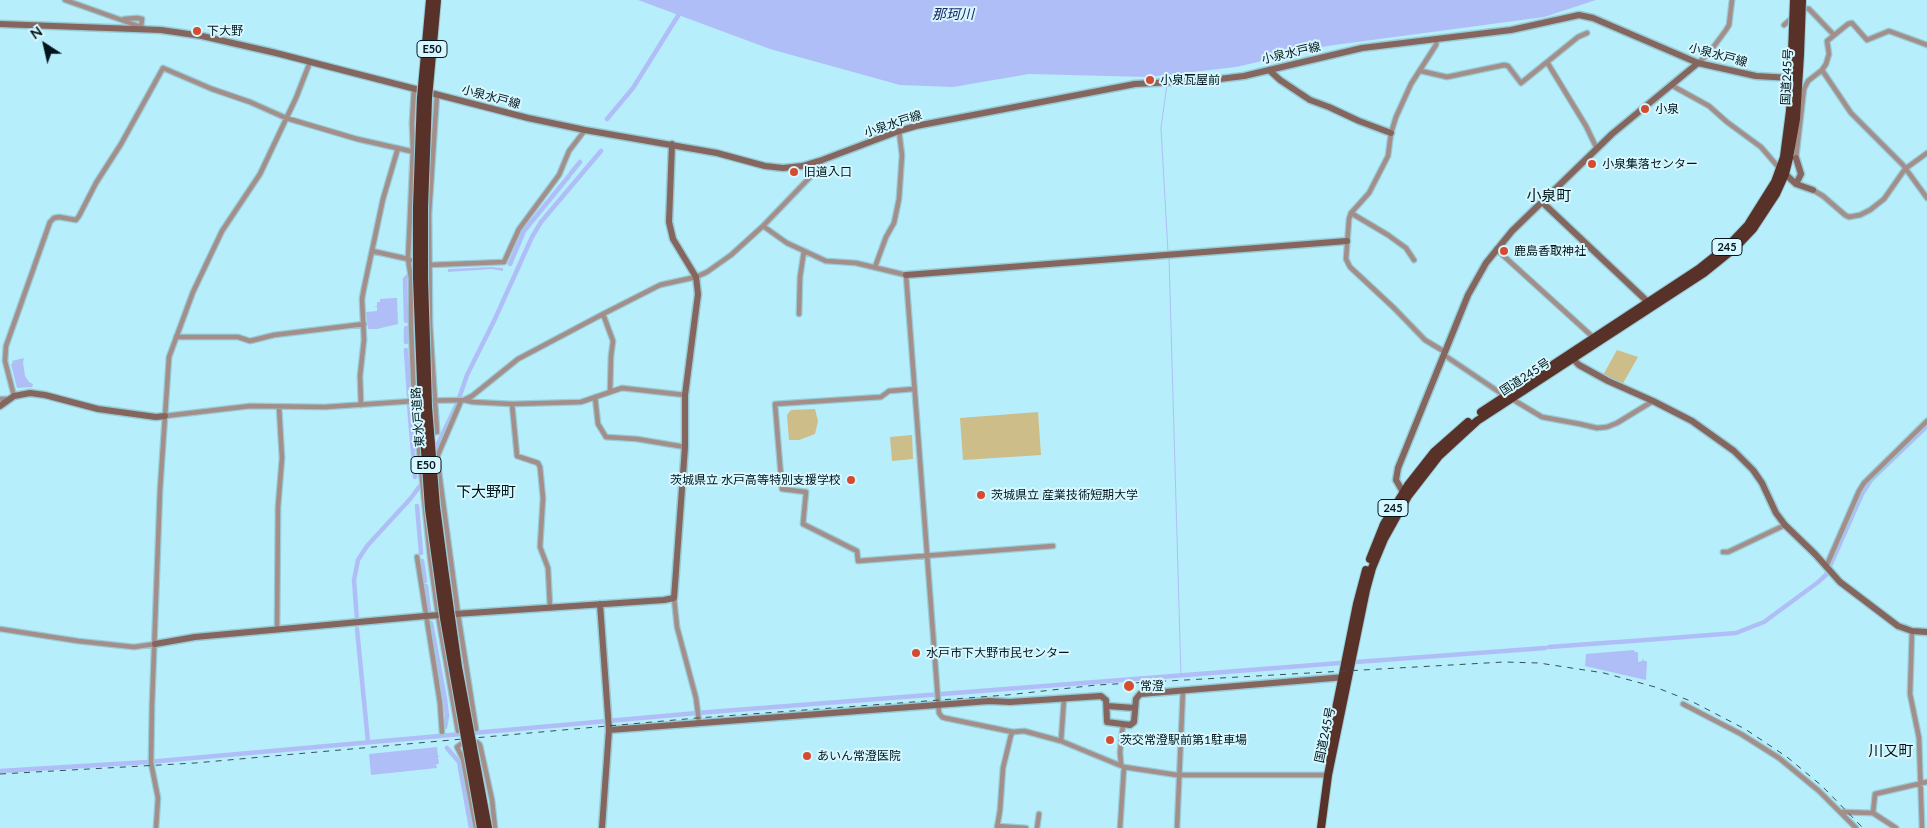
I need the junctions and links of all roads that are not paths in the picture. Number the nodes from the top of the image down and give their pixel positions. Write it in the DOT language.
graph roads {
  1 [pos="65,0"];
  2 [pos="430,0"];
  3 [pos="437,0"];
  4 [pos="1732,0"];
  5 [pos="1794,0"];
  6 [pos="1802,0"];
  7 [pos="0,24"];
  8 [pos="1784,25"];
  9 [pos="144,28"];
  10 [pos="1587,33"];
  11 [pos="1834,35"];
  12 [pos="1437,39"];
  13 [pos="1927,44"];
  14 [pos="1796,54"];
  15 [pos="310,62"];
  16 [pos="1547,62"];
  17 [pos="1698,63"];
  18 [pos="1269,70"];
  19 [pos="1822,70"];
  20 [pos="1420,71"];
  21 [pos="1791,78"];
  22 [pos="1670,85"];
  23 [pos="414,89"];
  24 [pos="436,94"];
  25 [pos="286,118"];
  26 [pos="586,130"];
  27 [pos="899,131"];
  28 [pos="1391,132"];
  29 [pos="672,144"];
  30 [pos="398,148"];
  31 [pos="1597,149"];
  32 [pos="413,151"];
  33 [pos="1927,153"];
  34 [pos="432,158"];
  35 [pos="1796,158"];
  36 [pos="822,160"];
  37 [pos="1905,169"];
  38 [pos="1782,172"];
  39 [pos="1796,184"];
  40 [pos="1813,190"];
  41 [pos="1927,198"];
  42 [pos="1542,202"];
  43 [pos="1351,213"];
  44 [pos="763,226"];
  45 [pos="1347,242"];
  46 [pos="1496,249"];
  47 [pos="372,250"];
  48 [pos="804,251"];
  49 [pos="408,259"];
  50 [pos="1414,260"];
  51 [pos="430,265"];
  52 [pos="875,267"];
  53 [pos="906,275"];
  54 [pos="696,277"];
  55 [pos="1651,304"];
  56 [pos="603,314"];
  57 [pos="799,314"];
  58 [pos="364,324"];
  59 [pos="176,337"];
  60 [pos="1594,338"];
  61 [pos="1445,354"];
  62 [pos="1570,357"];
  63 [pos="914,390"];
  64 [pos="610,392"];
  65 [pos="685,395"];
  66 [pos="11,397"];
  67 [pos="595,397"];
  68 [pos="1509,397"];
  69 [pos="0,399"];
  70 [pos="434,400"];
  71 [pos="1653,400"];
  72 [pos="414,401"];
  73 [pos="460,401"];
  74 [pos="512,404"];
  75 [pos="361,405"];
  76 [pos="0,406"];
  77 [pos="279,407"];
  78 [pos="165,416"];
  79 [pos="1927,421"];
  80 [pos="417,433"];
  81 [pos="685,447"];
  82 [pos="441,491"];
  83 [pos="423,494"];
  84 [pos="1405,494"];
  85 [pos="1785,525"];
  86 [pos="1053,546"];
  87 [pos="1723,552"];
  88 [pos="928,556"];
  89 [pos="417,557"];
  90 [pos="1828,569"];
  91 [pos="674,598"];
  92 [pos="600,604"];
  93 [pos="550,608"];
  94 [pos="458,614"];
  95 [pos="438,615"];
  96 [pos="425,616"];
  97 [pos="0,629"];
  98 [pos="277,630"];
  99 [pos="1912,630"];
  100 [pos="1927,632"];
  101 [pos="154,644"];
  102 [pos="1346,677"];
  103 [pos="1182,690"];
  104 [pos="1064,699"];
  105 [pos="938,704"];
  106 [pos="1683,704"];
  107 [pos="1108,706"];
  108 [pos="1135,708"];
  109 [pos="699,716"];
  110 [pos="609,724"];
  111 [pos="1122,724"];
  112 [pos="476,729"];
  113 [pos="458,731"];
  114 [pos="442,732"];
  115 [pos="1012,732"];
  116 [pos="1061,741"];
  117 [pos="1122,766"];
  118 [pos="1177,775"];
  119 [pos="1326,775"];
  120 [pos="1927,782"];
  121 [pos="1920,784"];
  122 [pos="1842,812"];
  123 [pos="1873,813"];
  124 [pos="1039,814"];
  125 [pos="997,827"];
  126 [pos="156,828"];
  127 [pos="476,828"];
  128 [pos="481,828"];
  129 [pos="488,828"];
  130 [pos="495,828"];
  131 [pos="602,828"];
  132 [pos="1026,828"];
  133 [pos="1037,828"];
  134 [pos="1120,828"];
  135 [pos="1177,828"];
  136 [pos="1316,828"];
  137 [pos="1321,828"];
  138 [pos="1856,828"];
  139 [pos="1896,828"];
  140 [pos="1922,828"];
  1 -- 9 [label="street"];
  2 -- 128 [label="highway, 東水戸道路 / E50, bridge"];
  3 -- 129 [label="highway, 東水戸道路 / E50, bridge"];
  4 -- 17 [label="street"];
  5 -- 14 [label="highway, 国道245号 / 245, bridge"];
  6 -- 14 [label="highway, 国道245号 / 245, bridge"];
  7 -- 9 [label="street, 小泉水戸線"];
  8 -- 11 [label="street"];
  9 -- 15 [label="street, 小泉水戸線"];
  10 -- 16 [label="street"];
  11 -- 13 [label="street"];
  11 -- 19 [label="street"];
  12 -- 17 [label="street, 小泉水戸線"];
  12 -- 18 [label="street, 小泉水戸線"];
  12 -- 20 [label="street"];
  14 -- 21 [label="highway, 国道245号 / 245"];
  14 -- 38 [label="highway, 国道245号 / 245"];
  15 -- 23 [label="street, 小泉水戸線"];
  15 -- 25 [label="street"];
  16 -- 20 [label="street"];
  16 -- 31 [label="street"];
  17 -- 21 [label="street, 小泉水戸線"];
  17 -- 22 [label="street"];
  18 -- 27 [label="street, 小泉水戸線"];
  18 -- 28 [label="street"];
  19 -- 35 [label="street"];
  19 -- 37 [label="street"];
  20 -- 28 [label="street"];
  21 -- 38 [label="highway, 国道245号 / 245"];
  22 -- 31 [label="street"];
  22 -- 38 [label="street"];
  23 -- 24 [label="street, 小泉水戸線"];
  23 -- 32 [label="street"];
  24 -- 26 [label="street, 小泉水戸線"];
  24 -- 34 [label="street"];
  25 -- 30 [label="street"];
  25 -- 59 [label="street"];
  25 -- 66 [label="street"];
  26 -- 29 [label="street, 小泉水戸線"];
  26 -- 51 [label="street"];
  27 -- 36 [label="street, 小泉水戸線"];
  27 -- 52 [label="street"];
  28 -- 43 [label="street"];
  29 -- 36 [label="street, 小泉水戸線"];
  29 -- 54 [label="street"];
  30 -- 32 [label="street"];
  30 -- 47 [label="street"];
  31 -- 42 [label="street"];
  32 -- 34 [label="street"];
  32 -- 49 [label="street"];
  33 -- 37 [label="street"];
  34 -- 51 [label="street"];
  35 -- 39 [label="street"];
  36 -- 44 [label="street"];
  37 -- 40 [label="street"];
  37 -- 41 [label="street"];
  38 -- 39 [label="street"];
  38 -- 55 [label="highway, 国道245号 / 245"];
  39 -- 40 [label="street"];
  42 -- 46 [label="street"];
  42 -- 55 [label="street"];
  43 -- 45 [label="street"];
  43 -- 50 [label="street"];
  44 -- 48 [label="street"];
  44 -- 54 [label="street"];
  45 -- 53 [label="street"];
  45 -- 61 [label="street"];
  46 -- 60 [label="street"];
  46 -- 61 [label="street"];
  47 -- 49 [label="street"];
  47 -- 58 [label="street"];
  48 -- 52 [label="street"];
  48 -- 57 [label="street"];
  49 -- 51 [label="street"];
  49 -- 72 [label="street"];
  51 -- 70 [label="street"];
  52 -- 53 [label="street"];
  53 -- 63 [label="street"];
  54 -- 56 [label="street"];
  54 -- 65 [label="street"];
  55 -- 60 [label="highway, 国道245号 / 245"];
  55 -- 62 [label="highway, 国道245号 / 245"];
  56 -- 64 [label="street"];
  56 -- 73 [label="street"];
  58 -- 59 [label="street"];
  58 -- 75 [label="street"];
  59 -- 78 [label="street"];
  60 -- 62 [label="highway, 国道245号 / 245"];
  61 -- 68 [label="street"];
  61 -- 84 [label="street"];
  62 -- 68 [label="highway, 国道245号 / 245"];
  62 -- 71 [label="street"];
  63 -- 88 [label="street"];
  63 -- 88 [label="street"];
  64 -- 65 [label="street"];
  64 -- 67 [label="street"];
  65 -- 81 [label="street"];
  66 -- 69 [label="street"];
  66 -- 76 [label="street"];
  66 -- 78 [label="street"];
  67 -- 74 [label="street"];
  67 -- 81 [label="street"];
  68 -- 71 [label="street"];
  68 -- 84 [label="highway, 国道245号 / 245"];
  70 -- 72 [label="street"];
  70 -- 73 [label="street"];
  70 -- 80 [label="street"];
  71 -- 85 [label="street"];
  72 -- 75 [label="street"];
  72 -- 80 [label="street"];
  73 -- 74 [label="street"];
  73 -- 82 [label="street"];
  74 -- 93 [label="street"];
  75 -- 77 [label="street"];
  77 -- 78 [label="street"];
  77 -- 98 [label="street"];
  78 -- 101 [label="street"];
  79 -- 90 [label="street"];
  80 -- 83 [label="street"];
  81 -- 91 [label="street"];
  82 -- 83 [label="street"];
  82 -- 94 [label="street"];
  83 -- 95 [label="street"];
  84 -- 102 [label="highway, 国道245号 / 245"];
  85 -- 87 [label="street"];
  85 -- 90 [label="street"];
  86 -- 88 [label="street"];
  88 -- 105 [label="street"];
  89 -- 96 [label="street"];
  90 -- 99 [label="street"];
  91 -- 92 [label="street"];
  91 -- 109 [label="street"];
  92 -- 93 [label="street"];
  92 -- 110 [label="street"];
  93 -- 94 [label="street"];
  94 -- 95 [label="street"];
  94 -- 112 [label="street"];
  95 -- 96 [label="street"];
  95 -- 113 [label="street"];
  96 -- 98 [label="street"];
  96 -- 114 [label="street"];
  97 -- 101 [label="street"];
  98 -- 101 [label="street"];
  99 -- 100 [label="street"];
  99 -- 121 [label="street"];
  101 -- 126 [label="street"];
  102 -- 103 [label="street"];
  102 -- 119 [label="highway, 国道245号 / 245"];
  103 -- 108 [label="street"];
  103 -- 118 [label="street"];
  104 -- 105 [label="street"];
  104 -- 107 [label="street"];
  104 -- 116 [label="street"];
  105 -- 109 [label="street"];
  105 -- 115 [label="street"];
  106 -- 122 [label="street"];
  107 -- 108 [label="street"];
  107 -- 111 [label="street"];
  108 -- 111 [label="street"];
  109 -- 110 [label="street"];
  110 -- 131 [label="street"];
  111 -- 117 [label="street"];
  115 -- 116 [label="street"];
  115 -- 125 [label="street"];
  116 -- 117 [label="street"];
  117 -- 118 [label="street"];
  117 -- 134 [label="street"];
  118 -- 119 [label="street"];
  118 -- 135 [label="street"];
  119 -- 136 [label="highway, 国道245号 / 245"];
  119 -- 137 [label="highway, 国道245号 / 245"];
  120 -- 121 [label="street"];
  121 -- 123 [label="street"];
  121 -- 140 [label="street"];
  122 -- 123 [label="street"];
  122 -- 138 [label="street"];
  123 -- 139 [label="street"];
  124 -- 133 [label="street"];
  125 -- 132 [label="street"];
  127 -- 130 [label="street"];
}
